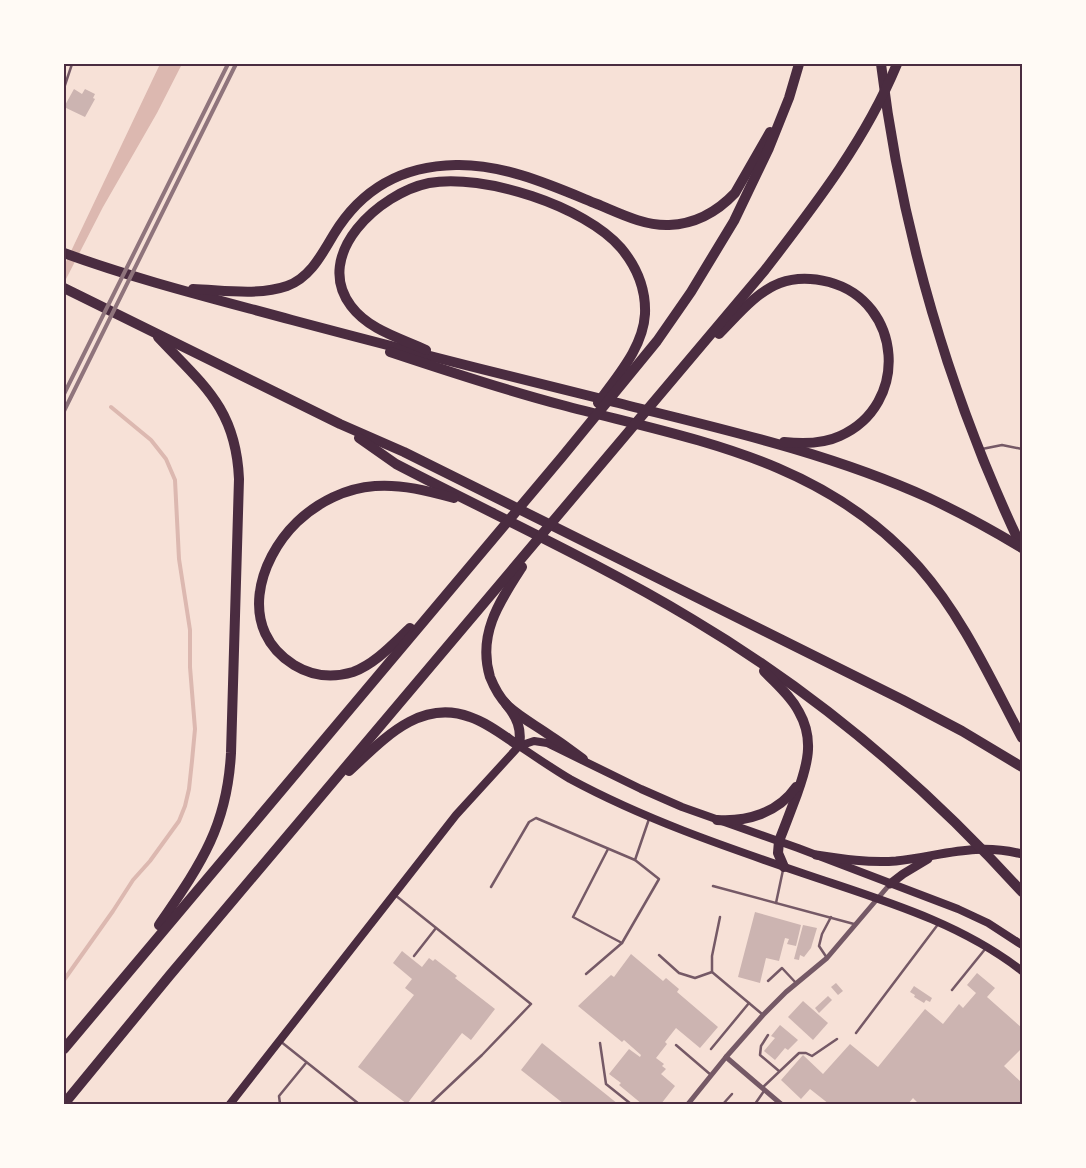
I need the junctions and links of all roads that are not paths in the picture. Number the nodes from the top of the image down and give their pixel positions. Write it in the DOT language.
graph roads {
  1 [pos="72,64"];
  2 [pos="799,64"];
  3 [pos="881,64"];
  4 [pos="897,64"];
  5 [pos="64,88"];
  6 [pos="789,98"];
  7 [pos="64,252"];
  8 [pos="64,288"];
  9 [pos="176,289"];
  10 [pos="304,323"];
  11 [pos="154,333"];
  12 [pos="456,363"];
  13 [pos="682,369"];
  14 [pos="340,424"];
  15 [pos="757,438"];
  16 [pos="1022,449"];
  17 [pos="980,450"];
  18 [pos="562,457"];
  19 [pos="470,502"];
  20 [pos="544,534"];
  21 [pos="1022,549"];
  22 [pos="440,601"];
  23 [pos="752,657"];
  24 [pos="506,704"];
  25 [pos="1022,738"];
  26 [pos="519,746"];
  27 [pos="583,759"];
  28 [pos="1022,767"];
  29 [pos="805,771"];
  30 [pos="315,803"];
  31 [pos="649,817"];
  32 [pos="717,820"];
  33 [pos="779,841"];
  34 [pos="608,848"];
  35 [pos="982,848"];
  36 [pos="1022,854"];
  37 [pos="816,855"];
  38 [pos="935,855"];
  39 [pos="635,860"];
  40 [pos="784,867"];
  41 [pos="890,884"];
  42 [pos="713,886"];
  43 [pos="491,887"];
  44 [pos="1022,892"];
  45 [pos="394,894"];
  46 [pos="877,899"];
  47 [pos="776,903"];
  48 [pos="720,917"];
  49 [pos="831,917"];
  50 [pos="939,922"];
  51 [pos="856,924"];
  52 [pos="436,928"];
  53 [pos="622,943"];
  54 [pos="1022,945"];
  55 [pos="987,946"];
  56 [pos="659,955"];
  57 [pos="414,956"];
  58 [pos="827,958"];
  59 [pos="127,972"];
  60 [pos="712,972"];
  61 [pos="1022,972"];
  62 [pos="586,974"];
  63 [pos="768,981"];
  64 [pos="796,983"];
  65 [pos="952,990"];
  66 [pos="749,1003"];
  67 [pos="763,1015"];
  68 [pos="856,1033"];
  69 [pos="768,1035"];
  70 [pos="837,1039"];
  71 [pos="279,1041"];
  72 [pos="600,1043"];
  73 [pos="676,1045"];
  74 [pos="64,1049"];
  75 [pos="711,1049"];
  76 [pos="726,1057"];
  77 [pos="306,1062"];
  78 [pos="779,1071"];
  79 [pos="711,1075"];
  80 [pos="764,1089"];
  81 [pos="732,1094"];
  82 [pos="64,1104"];
  83 [pos="230,1104"];
  84 [pos="280,1104"];
  85 [pos="358,1104"];
  86 [pos="430,1104"];
  87 [pos="631,1104"];
  88 [pos="688,1104"];
  89 [pos="722,1104"];
  90 [pos="755,1104"];
  91 [pos="781,1104"];
  1 -- 5 [label="lane"];
  2 -- 6 [label="highway"];
  3 -- 17 [label="highway"];
  4 -- 13 [label="highway"];
  6 -- 9 [label="highway"];
  6 -- 18 [label="highway"];
  7 -- 9 [label="highway"];
  8 -- 11 [label="highway"];
  9 -- 10 [label="highway"];
  10 -- 12 [label="highway"];
  10 -- 25 [label="highway"];
  11 -- 14 [label="highway"];
  11 -- 59 [label="highway"];
  12 -- 15 [label="highway"];
  12 -- 18 [label="highway"];
  13 -- 15 [label="highway"];
  13 -- 20 [label="highway"];
  14 -- 19 [label="highway"];
  14 -- 28 [label="highway"];
  15 -- 21 [label="highway"];
  16 -- 17 [label="lane"];
  17 -- 21 [label="highway"];
  18 -- 22 [label="highway"];
  19 -- 22 [label="highway"];
  19 -- 23 [label="highway"];
  20 -- 24 [label="highway"];
  20 -- 30 [label="highway"];
  22 -- 59 [label="highway"];
  23 -- 29 [label="highway"];
  23 -- 35 [label="highway"];
  24 -- 26 [label="highway"];
  24 -- 27 [label="highway"];
  26 -- 27 [label="main road"];
  26 -- 30 [label="highway"];
  26 -- 31 [label="main road"];
  26 -- 45 [label="main road"];
  27 -- 32 [label="main road"];
  29 -- 32 [label="highway"];
  29 -- 33 [label="highway"];
  30 -- 82 [label="highway"];
  31 -- 39 [label="lane"];
  31 -- 40 [label="main road"];
  32 -- 33 [label="main road"];
  33 -- 37 [label="main road"];
  33 -- 40 [label="highway"];
  34 -- 39 [label="lane"];
  34 -- 43 [label="lane"];
  34 -- 53 [label="lane"];
  35 -- 36 [label="main road"];
  35 -- 38 [label="main road"];
  35 -- 44 [label="highway"];
  37 -- 38 [label="main road"];
  37 -- 41 [label="main road"];
  38 -- 41 [label="main road"];
  39 -- 53 [label="lane"];
  40 -- 46 [label="main road"];
  40 -- 47 [label="lane"];
  41 -- 46 [label="street"];
  41 -- 54 [label="main road"];
  42 -- 47 [label="lane"];
  45 -- 52 [label="lane"];
  45 -- 71 [label="main road"];
  46 -- 50 [label="main road"];
  46 -- 51 [label="street"];
  47 -- 49 [label="lane"];
  48 -- 60 [label="lane"];
  49 -- 51 [label="lane"];
  49 -- 58 [label="lane"];
  50 -- 55 [label="main road"];
  50 -- 68 [label="lane"];
  51 -- 58 [label="street"];
  52 -- 57 [label="lane"];
  52 -- 86 [label="lane"];
  53 -- 62 [label="lane"];
  55 -- 61 [label="main road"];
  55 -- 65 [label="lane"];
  56 -- 60 [label="lane"];
  58 -- 64 [label="street"];
  59 -- 74 [label="highway"];
  60 -- 66 [label="lane"];
  63 -- 64 [label="lane"];
  64 -- 67 [label="street"];
  66 -- 67 [label="lane"];
  66 -- 75 [label="lane"];
  67 -- 76 [label="street"];
  69 -- 78 [label="lane"];
  70 -- 78 [label="lane"];
  71 -- 77 [label="lane"];
  71 -- 83 [label="main road"];
  72 -- 87 [label="lane"];
  73 -- 79 [label="lane"];
  76 -- 79 [label="street"];
  76 -- 80 [label="street"];
  77 -- 84 [label="lane"];
  77 -- 85 [label="lane"];
  78 -- 80 [label="lane"];
  79 -- 88 [label="street"];
  80 -- 90 [label="lane"];
  80 -- 91 [label="street"];
  81 -- 89 [label="lane"];
}
